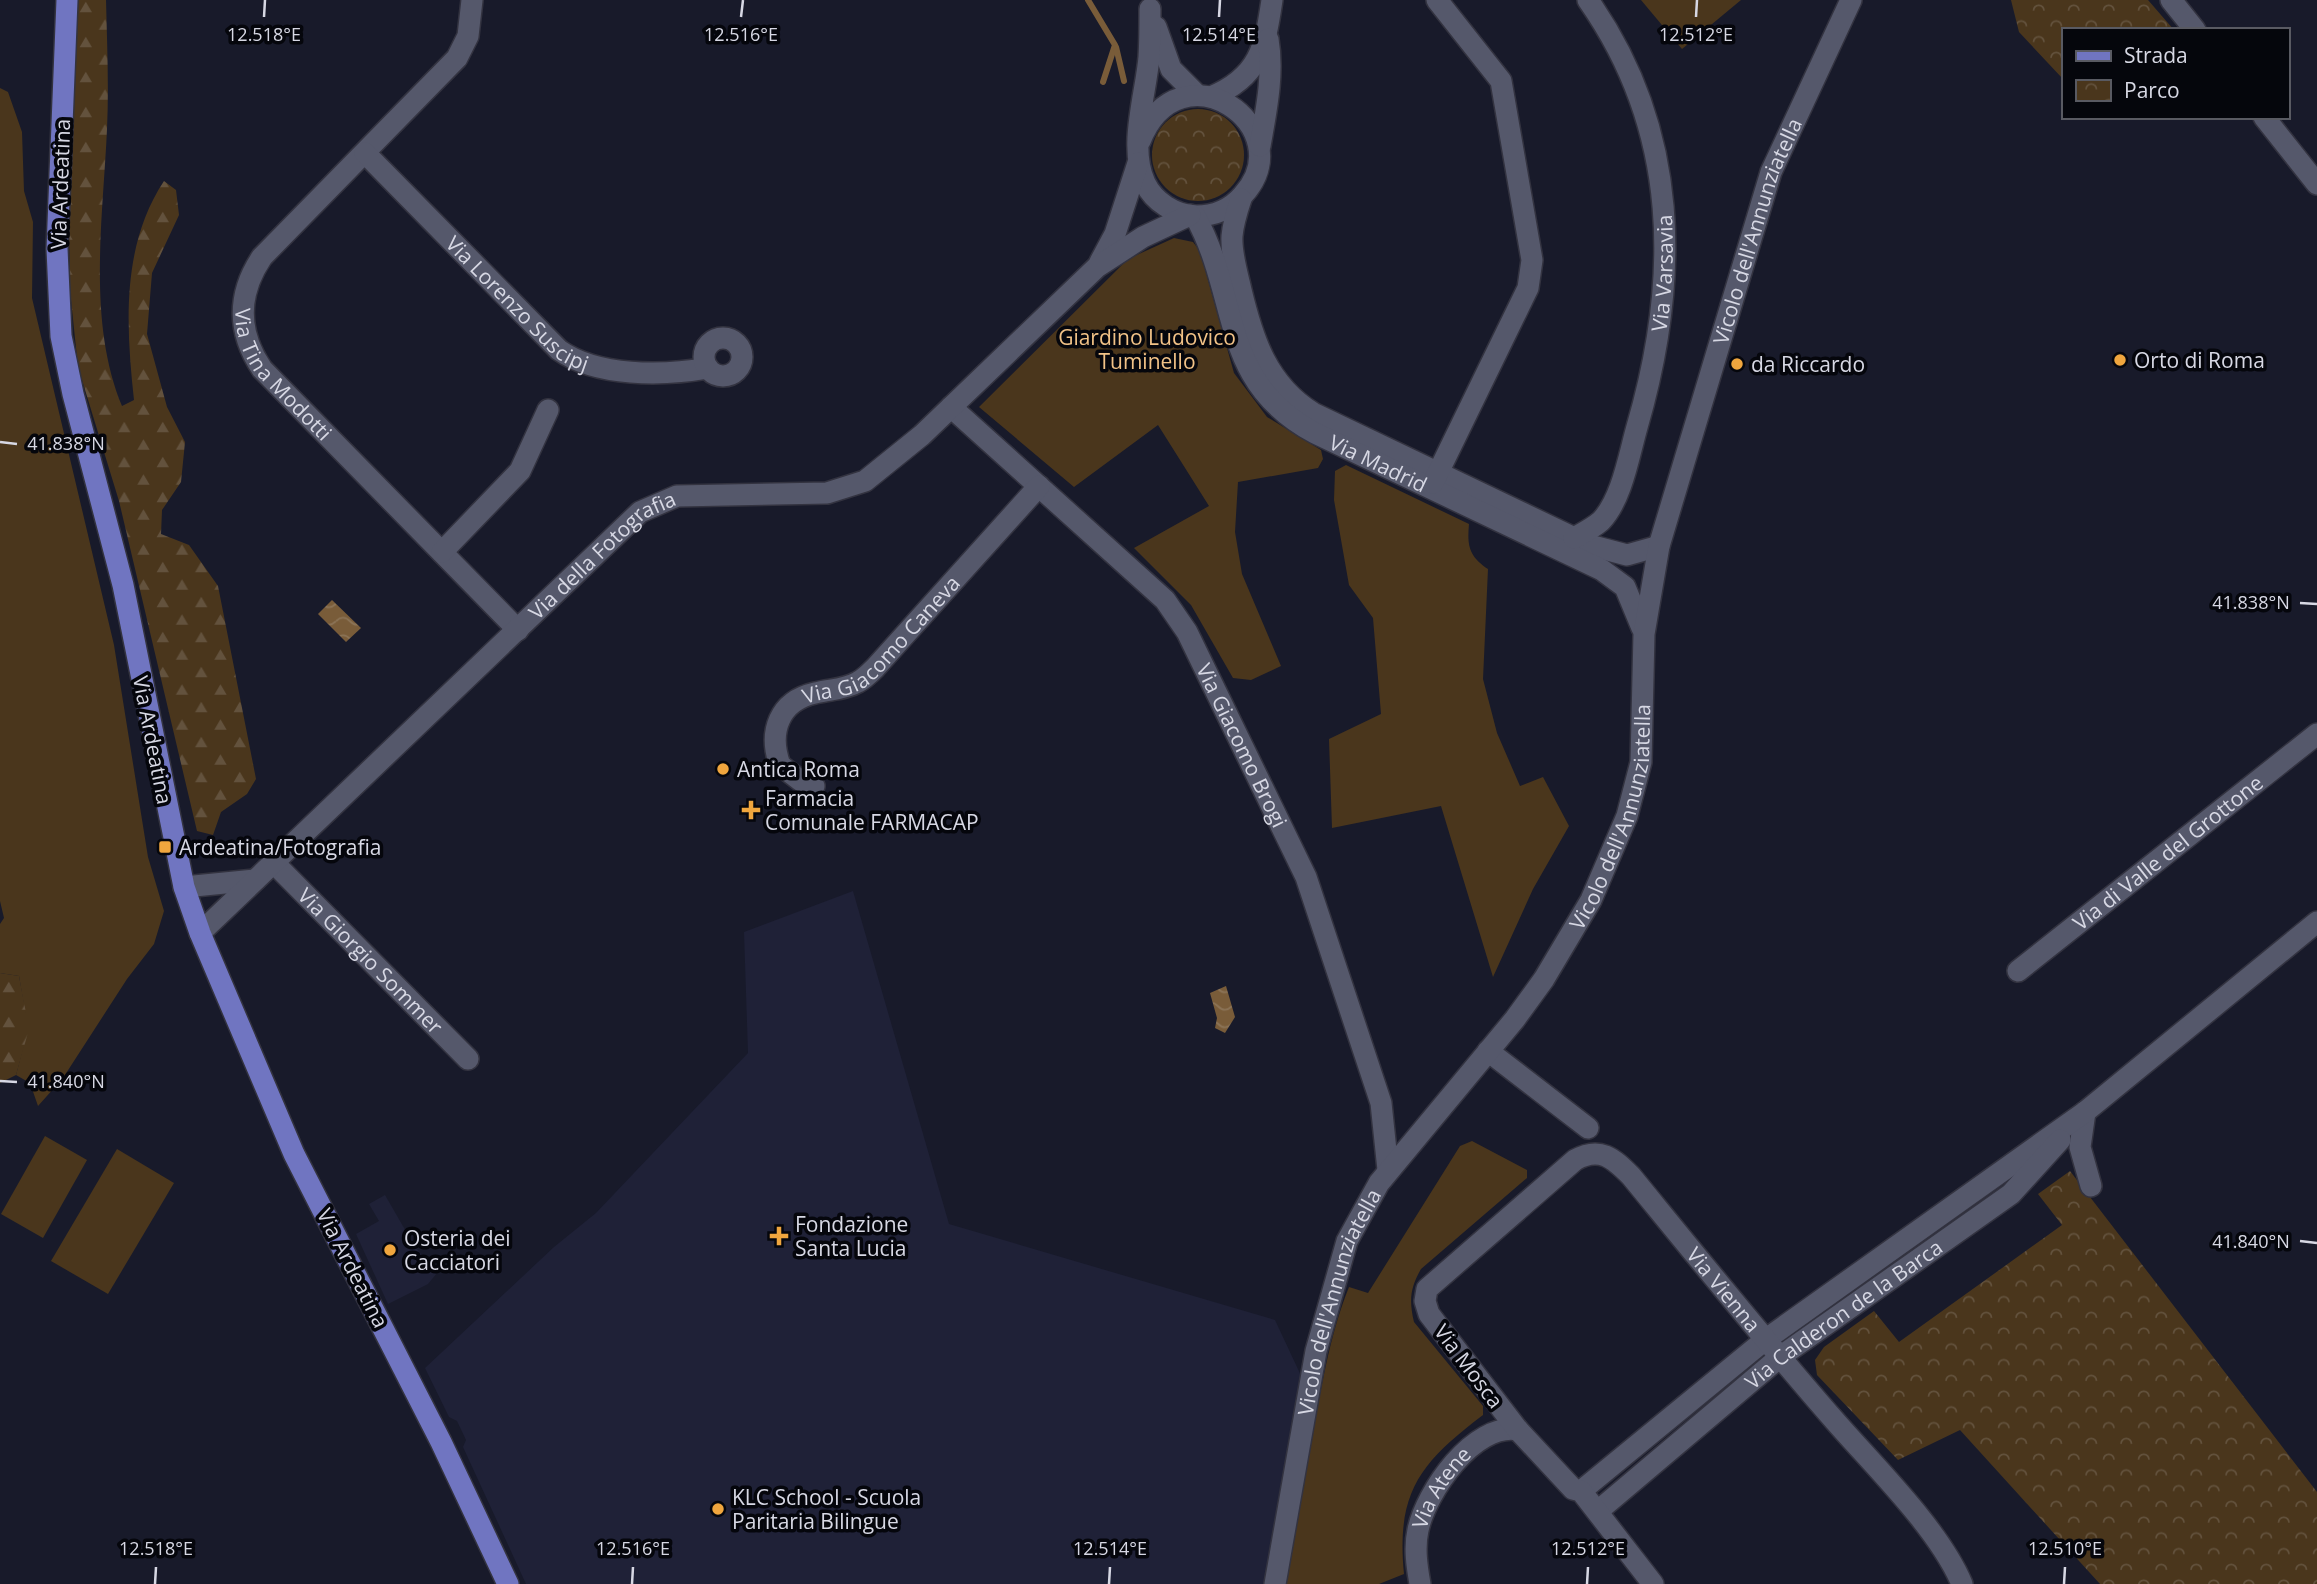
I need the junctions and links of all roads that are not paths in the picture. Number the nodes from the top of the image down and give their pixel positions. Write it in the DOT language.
graph roads {
  1 [pos="67,0"];
  2 [pos="472,0"];
  3 [pos="1272,0"];
  4 [pos="1437,0"];
  5 [pos="1588,0"];
  6 [pos="1851,0"];
  7 [pos="2171,0"];
  8 [pos="1149,4"];
  9 [pos="2193,28"];
  10 [pos="1267,34"];
  11 [pos="1204,96"];
  12 [pos="2266,119"];
  13 [pos="1140,141"];
  14 [pos="1259,152"];
  15 [pos="365,153"];
  16 [pos="1138,163"];
  17 [pos="2317,184"];
  18 [pos="1241,198"];
  19 [pos="1192,215"];
  20 [pos="1089,274"];
  21 [pos="708,368"];
  22 [pos="951,407"];
  23 [pos="548,411"];
  24 [pos="1434,480"];
  25 [pos="1039,486"];
  26 [pos="1483,505"];
  27 [pos="1574,538"];
  28 [pos="1659,546"];
  29 [pos="442,552"];
  30 [pos="518,629"];
  31 [pos="1644,634"];
  32 [pos="2317,734"];
  33 [pos="814,786"];
  34 [pos="275,864"];
  35 [pos="255,880"];
  36 [pos="184,887"];
  37 [pos="2317,922"];
  38 [pos="200,933"];
  39 [pos="2018,971"];
  40 [pos="1488,1051"];
  41 [pos="468,1059"];
  42 [pos="2085,1112"];
  43 [pos="1588,1128"];
  44 [pos="1575,1160"];
  45 [pos="1388,1170"];
  46 [pos="2091,1186"];
  47 [pos="1765,1340"];
  48 [pos="1780,1357"];
  49 [pos="1518,1430"];
  50 [pos="1581,1491"];
  51 [pos="1598,1511"];
  52 [pos="508,1584"];
  53 [pos="1275,1584"];
  54 [pos="1420,1584"];
  55 [pos="1653,1584"];
  56 [pos="1962,1584"];
  1 -- 36 [label="main road, Via Ardeatina"];
  2 -- 15 [label="street, Via Tina Modotti"];
  3 -- 10 [label="street"];
  4 -- 24 [label="street"];
  5 -- 27 [label="street, Via Varsavia"];
  6 -- 28 [label="street, Vicolo dell'Annunziatella"];
  7 -- 9 [label="street"];
  8 -- 11 [label="street"];
  8 -- 13 [label="street"];
  10 -- 11 [label="street"];
  10 -- 14 [label="street"];
  11 -- 13 [label="street"];
  11 -- 14 [label="street"];
  12 -- 17 [label="street"];
  13 -- 16 [label="street"];
  14 -- 18 [label="street"];
  15 -- 21 [label="street, Via Lorenzo Suscipj"];
  15 -- 29 [label="street, Via Tina Modotti"];
  16 -- 19 [label="street"];
  16 -- 20 [label="street, Via della Fotografia"];
  18 -- 19 [label="street"];
  18 -- 24 [label="street, Via Madrid"];
  19 -- 20 [label="street, Via della Fotografia"];
  19 -- 24 [label="street, Via Madrid"];
  20 -- 22 [label="street, Via della Fotografia"];
  22 -- 25 [label="street, Via Giacomo Brogi"];
  22 -- 30 [label="street, Via della Fotografia"];
  23 -- 29 [label="street"];
  24 -- 26 [label="street, Via Madrid"];
  25 -- 33 [label="street, Via Giacomo Caneva"];
  25 -- 45 [label="street, Via Giacomo Brogi"];
  26 -- 27 [label="street, Via Madrid"];
  26 -- 31 [label="street, Via Madrid"];
  27 -- 28 [label="street, Via Madrid"];
  28 -- 31 [label="street, Vicolo dell'Annunziatella"];
  29 -- 30 [label="street, Via Tina Modotti"];
  30 -- 34 [label="street, Via della Fotografia"];
  31 -- 40 [label="street, Vicolo dell'Annunziatella"];
  32 -- 39 [label="street, Via di Valle del Grottone"];
  34 -- 35 [label="street, Via della Fotografia"];
  34 -- 41 [label="street, Via Giorgio Sommer"];
  35 -- 36 [label="street"];
  35 -- 38 [label="street, Via della Fotografia"];
  36 -- 38 [label="main road, Via Ardeatina"];
  37 -- 42 [label="street, Via Calderon de la Barca"];
  38 -- 52 [label="main road, Via Ardeatina"];
  40 -- 43 [label="street"];
  40 -- 45 [label="street, Vicolo dell'Annunziatella"];
  42 -- 46 [label="street"];
  42 -- 47 [label="street, Via Calderon de la Barca"];
  42 -- 48 [label="street, Via Calderon de la Barca"];
  44 -- 47 [label="street, Via Vienna"];
  44 -- 49 [label="street, Via Mosca"];
  45 -- 53 [label="street, Vicolo dell'Annunziatella"];
  47 -- 48 [label="street, Via Vienna"];
  47 -- 50 [label="street, Via Calderon de la Barca"];
  48 -- 51 [label="street, Via Calderon de la Barca"];
  48 -- 56 [label="street, Via Vienna"];
  49 -- 50 [label="street, Via Mosca"];
  49 -- 54 [label="street, Via Atene"];
  50 -- 51 [label="street, Via Mosca"];
  51 -- 55 [label="street, Via Mosca"];
}
